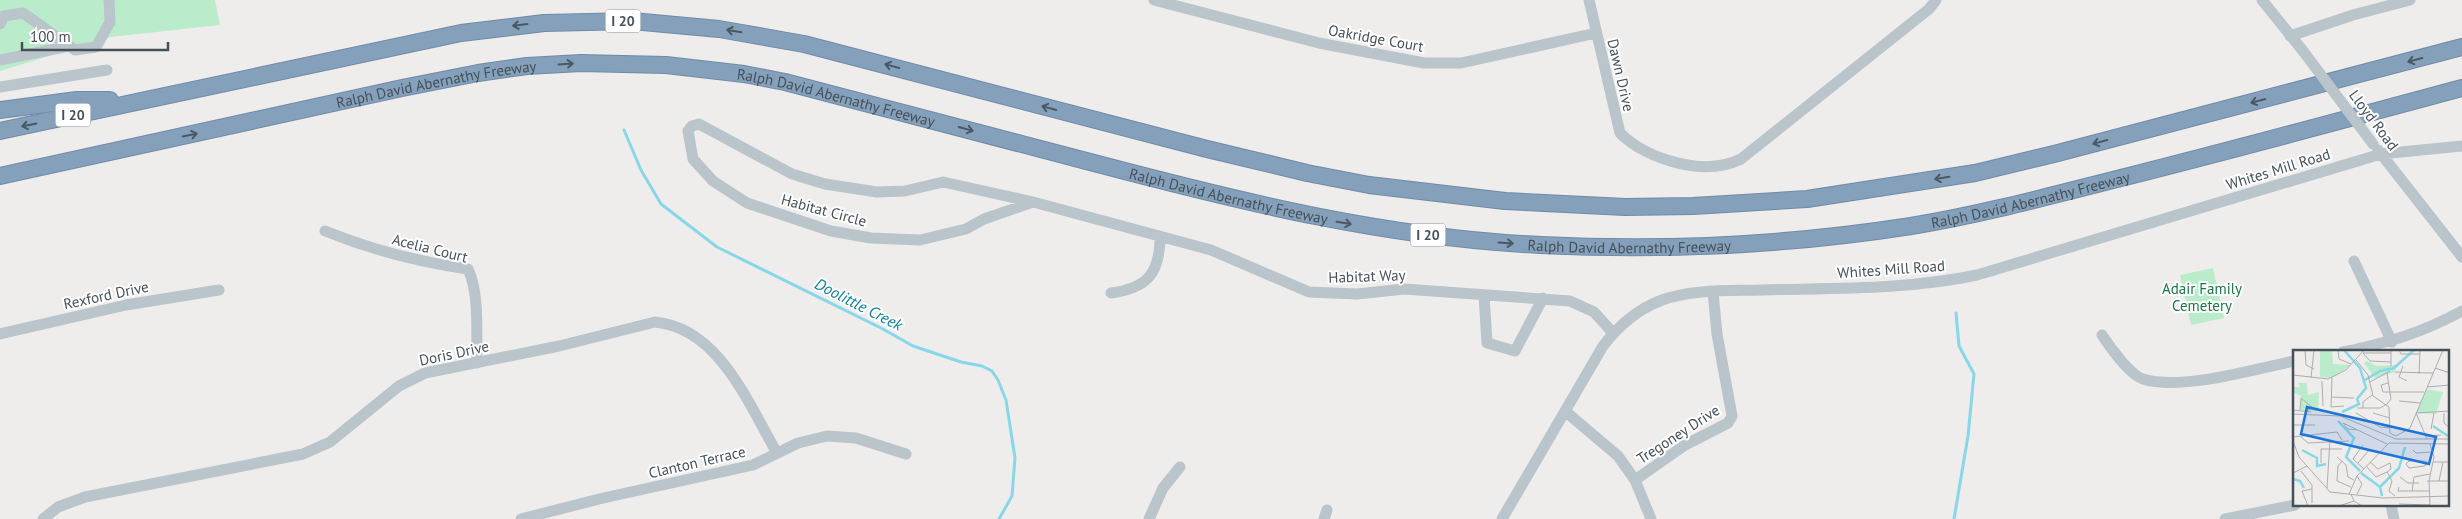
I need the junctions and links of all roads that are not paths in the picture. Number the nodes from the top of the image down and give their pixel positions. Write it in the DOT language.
graph roads {
  1 [pos="109,0"];
  2 [pos="1154,0"];
  3 [pos="1589,0"];
  4 [pos="1936,0"];
  5 [pos="2262,0"];
  6 [pos="2410,0"];
  7 [pos="2,20"];
  8 [pos="1596,33"];
  9 [pos="2290,36"];
  10 [pos="68,46"];
  11 [pos="2462,47"];
  12 [pos="0,60"];
  13 [pos="107,70"];
  14 [pos="0,87"];
  15 [pos="2462,88"];
  16 [pos="145,99"];
  17 [pos="0,110"];
  18 [pos="0,131"];
  19 [pos="143,145"];
  20 [pos="2462,146"];
  21 [pos="2381,154"];
  22 [pos="0,176"];
  23 [pos="0,181"];
  24 [pos="1033,202"];
  25 [pos="325,231"];
  26 [pos="1160,236"];
  27 [pos="2462,257"];
  28 [pos="2354,261"];
  29 [pos="219,290"];
  30 [pos="1713,292"];
  31 [pos="1112,293"];
  32 [pos="1484,295"];
  33 [pos="1543,298"];
  34 [pos="2462,312"];
  35 [pos="1613,333"];
  36 [pos="0,334"];
  37 [pos="2102,335"];
  38 [pos="2392,342"];
  39 [pos="2353,350"];
  40 [pos="2293,361"];
  41 [pos="477,363"];
  42 [pos="1566,411"];
  43 [pos="777,453"];
  44 [pos="906,454"];
  45 [pos="1180,466"];
  46 [pos="1635,480"];
  47 [pos="2293,505"];
  48 [pos="2390,506"];
  49 [pos="557,514"];
  50 [pos="43,519"];
  51 [pos="521,519"];
  52 [pos="1149,519"];
  53 [pos="1502,519"];
  54 [pos="1651,519"];
  55 [pos="2225,519"];
  56 [pos="2394,519"];
  1 -- 10 [label="street"];
  2 -- 8 [label="street, Oakridge Court"];
  3 -- 8 [label="street, Dawn Drive"];
  4 -- 8 [label="street, Dawn Drive"];
  5 -- 9 [label="street, Lloyd Road"];
  6 -- 9 [label="street"];
  7 -- 10 [label="street"];
  9 -- 21 [label="street, Lloyd Road, bridge"];
  10 -- 12 [label="street"];
  11 -- 16 [label="highway, I 20, one-way"];
  13 -- 14 [label="street"];
  19 -- 15 [label="highway, Ralph David Abernathy Freeway / I 20, one-way"];
  16 -- 17 [label="highway"];
  16 -- 18 [label="highway, I 20, one-way"];
  19 -- 22 [label="highway, Ralph David Abernathy Freeway / I 20"];
  19 -- 23 [label="highway"];
  20 -- 21 [label="street, Whites Mill Road"];
  21 -- 27 [label="street, Lloyd Road"];
  21 -- 30 [label="street, Whites Mill Road"];
  24 -- 24 [label="street, Habitat Circle"];
  24 -- 26 [label="street, Habitat Way"];
  25 -- 41 [label="street, Acelia Court"];
  26 -- 31 [label="street"];
  26 -- 32 [label="street, Habitat Way"];
  28 -- 38 [label="street"];
  29 -- 36 [label="street, Rexford Drive"];
  30 -- 35 [label="street, Whites Mill Road"];
  30 -- 46 [label="street, Tregoney Drive"];
  32 -- 33 [label="street, Habitat Way"];
  32 -- 33 [label="street"];
  33 -- 35 [label="street, Habitat Way"];
  34 -- 38 [label="street"];
  35 -- 42 [label="street, Whites Mill Road"];
  37 -- 40 [label="street"];
  38 -- 39 [label="street"];
  41 -- 43 [label="street, Doris Drive"];
  41 -- 50 [label="street, Doris Drive"];
  42 -- 46 [label="street, Tregoney Drive"];
  42 -- 53 [label="street, Whites Mill Road"];
  43 -- 44 [label="street, Clanton Terrace"];
  43 -- 49 [label="street, Clanton Terrace"];
  45 -- 52 [label="street"];
  46 -- 54 [label="street, Tregoney Drive"];
  47 -- 55 [label="street"];
  48 -- 56 [label="street"];
  49 -- 51 [label="street, Clanton Terrace"];
}
